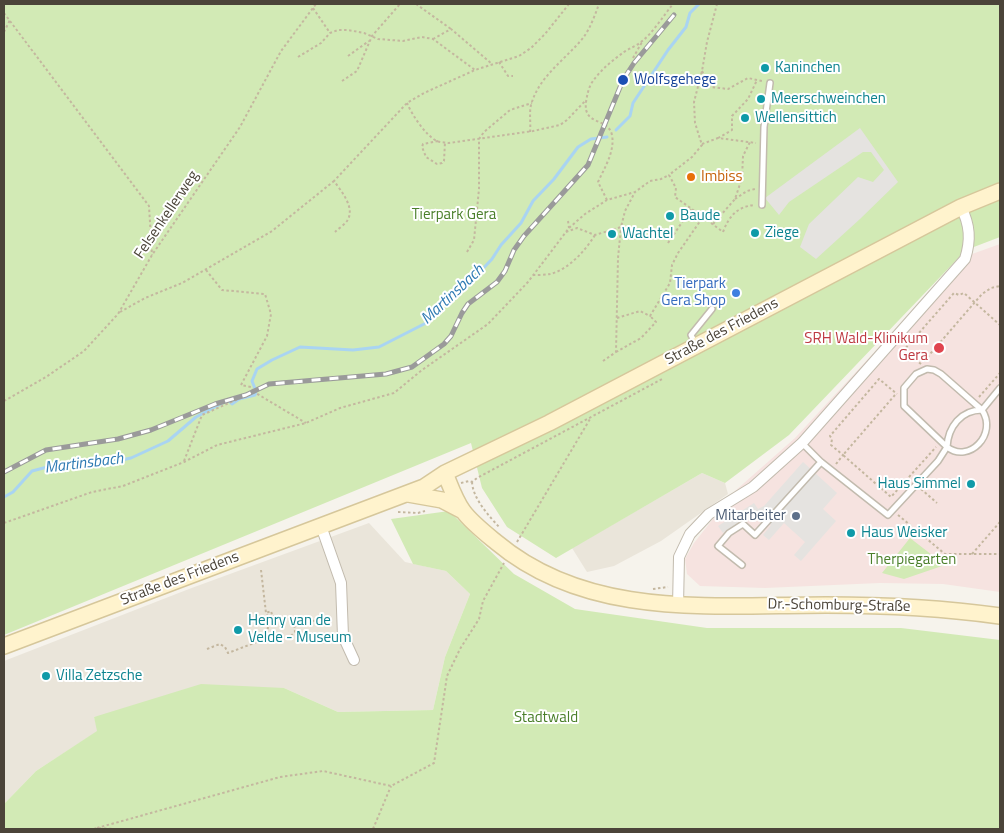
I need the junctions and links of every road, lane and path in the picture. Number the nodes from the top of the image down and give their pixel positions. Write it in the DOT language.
graph roads {
  1 [pos="316,4"];
  2 [pos="400,4"];
  3 [pos="416,4"];
  4 [pos="569,4"];
  5 [pos="598,4"];
  6 [pos="673,4"];
  7 [pos="717,4"];
  8 [pos="313,8"];
  9 [pos="4,13"];
  10 [pos="10,20"];
  11 [pos="452,29"];
  12 [pos="4,32"];
  13 [pos="330,34"];
  14 [pos="372,36"];
  15 [pos="433,39"];
  16 [pos="369,41"];
  17 [pos="642,42"];
  18 [pos="348,56"];
  19 [pos="298,57"];
  20 [pos="633,58"];
  21 [pos="499,62"];
  22 [pos="492,64"];
  23 [pos="475,70"];
  24 [pos="702,71"];
  25 [pos="513,76"];
  26 [pos="757,80"];
  27 [pos="342,81"];
  28 [pos="770,82"];
  29 [pos="586,99"];
  30 [pos="407,103"];
  31 [pos="532,103"];
  32 [pos="530,132"];
  33 [pos="718,138"];
  34 [pos="479,139"];
  35 [pos="438,141"];
  36 [pos="445,142"];
  37 [pos="750,142"];
  38 [pos="764,144"];
  39 [pos="702,145"];
  40 [pos="670,175"];
  41 [pos="334,181"];
  42 [pos="762,189"];
  43 [pos="1000,191"];
  44 [pos="635,192"];
  45 [pos="735,199"];
  46 [pos="607,200"];
  47 [pos="762,205"];
  48 [pos="961,207"];
  49 [pos="691,209"];
  50 [pos="703,218"];
  51 [pos="568,221"];
  52 [pos="712,224"];
  53 [pos="621,227"];
  54 [pos="569,228"];
  55 [pos="335,232"];
  56 [pos="566,232"];
  57 [pos="595,235"];
  58 [pos="668,243"];
  59 [pos="467,252"];
  60 [pos="152,255"];
  61 [pos="205,270"];
  62 [pos="533,275"];
  63 [pos="1000,286"];
  64 [pos="974,302"];
  65 [pos="712,309"];
  66 [pos="118,314"];
  67 [pos="650,316"];
  68 [pos="617,318"];
  69 [pos="1000,325"];
  70 [pos="696,346"];
  71 [pos="616,352"];
  72 [pos="603,360"];
  73 [pos="921,365"];
  74 [pos="1000,373"];
  75 [pos="916,374"];
  76 [pos="904,388"];
  77 [pos="1000,388"];
  78 [pos="255,393"];
  79 [pos="897,394"];
  80 [pos="4,401"];
  81 [pos="974,403"];
  82 [pos="982,410"];
  83 [pos="591,417"];
  84 [pos="306,423"];
  85 [pos="941,442"];
  86 [pos="802,444"];
  87 [pos="947,447"];
  88 [pos="844,455"];
  89 [pos="184,462"];
  90 [pos="821,462"];
  91 [pos="830,469"];
  92 [pos="445,473"];
  93 [pos="472,482"];
  94 [pos="916,484"];
  95 [pos="408,494"];
  96 [pos="937,503"];
  97 [pos="892,510"];
  98 [pos="463,511"];
  99 [pos="356,512"];
  100 [pos="1000,522"];
  101 [pos="4,523"];
  102 [pos="321,526"];
  103 [pos="501,529"];
  104 [pos="510,546"];
  105 [pos="944,554"];
  106 [pos="972,554"];
  107 [pos="1000,554"];
  108 [pos="917,564"];
  109 [pos="742,565"];
  110 [pos="261,570"];
  111 [pos="678,587"];
  112 [pos="651,590"];
  113 [pos="678,606"];
  114 [pos="266,612"];
  115 [pos="272,616"];
  116 [pos="1000,616"];
  117 [pos="268,618"];
  118 [pos="294,618"];
  119 [pos="260,621"];
  120 [pos="323,622"];
  121 [pos="270,623"];
  122 [pos="291,636"];
  123 [pos="4,646"];
  124 [pos="207,649"];
  125 [pos="354,660"];
  126 [pos="391,786"];
  127 [pos="96,828"];
  128 [pos="115,829"];
  129 [pos="373,829"];
  1 -- 8 [label="path, Felsenkellerweg"];
  2 -- 14 [label="path"];
  3 -- 11 [label="path"];
  4 -- 21 [label="path"];
  5 -- 31 [label="path"];
  6 -- 17 [label="path"];
  7 -- 24 [label="path"];
  8 -- 13 [label="path"];
  8 -- 60 [label="path, Felsenkellerweg"];
  9 -- 10 [label="path"];
  10 -- 12 [label="path"];
  10 -- 60 [label="path"];
  11 -- 15 [label="path"];
  11 -- 22 [label="path"];
  13 -- 14 [label="path"];
  13 -- 19 [label="path"];
  14 -- 15 [label="path"];
  14 -- 16 [label="path"];
  15 -- 23 [label="path"];
  16 -- 18 [label="path"];
  16 -- 27 [label="path"];
  17 -- 20 [label="path"];
  17 -- 29 [label="path"];
  21 -- 22 [label="path"];
  21 -- 25 [label="path"];
  22 -- 23 [label="path"];
  23 -- 30 [label="path"];
  24 -- 26 [label="path"];
  24 -- 39 [label="path"];
  26 -- 28 [label="path"];
  26 -- 33 [label="path"];
  28 -- 38 [label="lane"];
  29 -- 32 [label="path"];
  29 -- 46 [label="path"];
  30 -- 35 [label="path"];
  30 -- 41 [label="path"];
  31 -- 32 [label="path"];
  31 -- 34 [label="path"];
  32 -- 34 [label="path"];
  33 -- 37 [label="path"];
  33 -- 39 [label="path"];
  34 -- 36 [label="path"];
  34 -- 59 [label="path"];
  35 -- 36 [label="path"];
  35 -- 36 [label="path"];
  37 -- 38 [label="path"];
  37 -- 45 [label="path"];
  38 -- 42 [label="lane"];
  39 -- 40 [label="path"];
  40 -- 44 [label="path"];
  40 -- 49 [label="path"];
  41 -- 55 [label="path"];
  41 -- 61 [label="path"];
  42 -- 45 [label="path"];
  42 -- 47 [label="lane"];
  43 -- 48 [label="main road, Straße des Friedens"];
  44 -- 46 [label="path"];
  44 -- 53 [label="path"];
  45 -- 52 [label="path"];
  46 -- 54 [label="path"];
  47 -- 52 [label="path"];
  48 -- 70 [label="main road, Straße des Friedens"];
  48 -- 86 [label="street"];
  49 -- 50 [label="path"];
  49 -- 58 [label="path"];
  50 -- 52 [label="path"];
  50 -- 67 [label="path"];
  51 -- 54 [label="path"];
  53 -- 57 [label="path"];
  53 -- 68 [label="path"];
  54 -- 56 [label="path"];
  56 -- 57 [label="path"];
  56 -- 62 [label="path"];
  57 -- 62 [label="path"];
  60 -- 66 [label="path, Felsenkellerweg"];
  61 -- 66 [label="path"];
  61 -- 78 [label="path"];
  62 -- 84 [label="path"];
  63 -- 64 [label="path"];
  64 -- 69 [label="path"];
  64 -- 73 [label="path"];
  64 -- 73 [label="path"];
  65 -- 70 [label="lane"];
  66 -- 80 [label="path, Felsenkellerweg"];
  67 -- 68 [label="path"];
  67 -- 71 [label="path"];
  68 -- 71 [label="path"];
  70 -- 92 [label="main road, Straße des Friedens"];
  71 -- 72 [label="path"];
  73 -- 75 [label="path"];
  74 -- 81 [label="path"];
  75 -- 76 [label="lane"];
  75 -- 81 [label="lane"];
  76 -- 79 [label="path"];
  76 -- 85 [label="lane"];
  77 -- 82 [label="lane"];
  78 -- 84 [label="path"];
  78 -- 89 [label="path"];
  79 -- 88 [label="path"];
  79 -- 88 [label="path"];
  81 -- 82 [label="lane"];
  82 -- 87 [label="lane"];
  82 -- 87 [label="lane"];
  83 -- 104 [label="path"];
  84 -- 89 [label="path"];
  85 -- 87 [label="lane"];
  85 -- 88 [label="path"];
  86 -- 90 [label="lane"];
  86 -- 111 [label="street"];
  87 -- 94 [label="lane"];
  88 -- 91 [label="path"];
  89 -- 101 [label="path"];
  90 -- 91 [label="lane"];
  90 -- 109 [label="lane"];
  91 -- 97 [label="lane"];
  92 -- 95 [label="main road, Straße des Friedens"];
  92 -- 98 [label="main road, Dr.-Schomburg-Straße"];
  92 -- 99 [label="main road, Straße des Friedens"];
  93 -- 103 [label="path"];
  94 -- 96 [label="path"];
  94 -- 97 [label="lane"];
  95 -- 98 [label="main road"];
  95 -- 99 [label="main road, Straße des Friedens"];
  97 -- 105 [label="path"];
  98 -- 104 [label="main road, Dr.-Schomburg-Straße"];
  99 -- 102 [label="main road, Straße des Friedens"];
  100 -- 106 [label="path"];
  102 -- 123 [label="main road, Straße des Friedens"];
  102 -- 125 [label="street"];
  104 -- 113 [label="main road, Dr.-Schomburg-Straße"];
  104 -- 126 [label="path"];
  105 -- 106 [label="path"];
  105 -- 108 [label="path"];
  106 -- 107 [label="path"];
  110 -- 114 [label="path"];
  111 -- 112 [label="path"];
  111 -- 113 [label="street"];
  113 -- 116 [label="main road, Dr.-Schomburg-Straße"];
  114 -- 115 [label="path"];
  114 -- 117 [label="path"];
  115 -- 118 [label="path"];
  115 -- 121 [label="path"];
  117 -- 119 [label="path"];
  117 -- 121 [label="path"];
  118 -- 120 [label="path"];
  118 -- 122 [label="path"];
  121 -- 124 [label="path"];
  126 -- 127 [label="path"];
  126 -- 129 [label="path"];
  127 -- 128 [label="path"];
}
